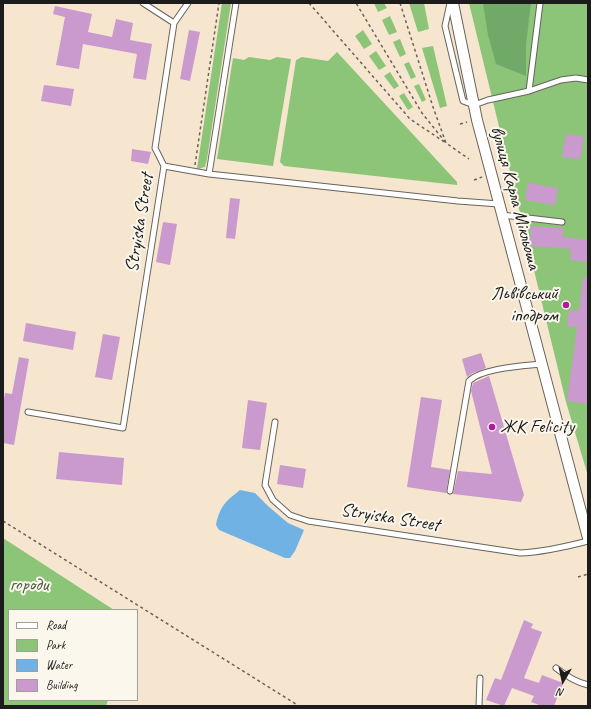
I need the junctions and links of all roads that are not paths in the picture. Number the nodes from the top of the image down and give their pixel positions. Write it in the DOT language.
graph roads {
  1 [pos="143,3"];
  2 [pos="188,3"];
  3 [pos="236,3"];
  4 [pos="451,3"];
  5 [pos="540,3"];
  6 [pos="174,23"];
  7 [pos="588,80"];
  8 [pos="530,91"];
  9 [pos="474,105"];
  10 [pos="164,166"];
  11 [pos="209,174"];
  12 [pos="499,204"];
  13 [pos="502,215"];
  14 [pos="562,222"];
  15 [pos="542,364"];
  16 [pos="28,412"];
  17 [pos="274,422"];
  18 [pos="450,491"];
  19 [pos="588,540"];
  20 [pos="556,668"];
  21 [pos="480,678"];
  22 [pos="588,685"];
  23 [pos="479,706"];
  1 -- 6 [label="lane"];
  2 -- 6 [label="lane"];
  3 -- 11 [label="lane"];
  4 -- 9 [label="street, вулиця Карла Мікльоша"];
  5 -- 8 [label="lane"];
  6 -- 10 [label="lane"];
  7 -- 8 [label="lane"];
  8 -- 9 [label="lane"];
  9 -- 12 [label="street, вулиця Карла Мікльоша"];
  10 -- 11 [label="lane, Stryiska Street"];
  10 -- 16 [label="lane, Stryiska Street"];
  11 -- 12 [label="lane, Stryiska Street"];
  12 -- 13 [label="street, вулиця Карла Мікльоша"];
  13 -- 14 [label="lane"];
  13 -- 15 [label="street, вулиця Карла Мікльоша"];
  15 -- 18 [label="lane, Stryiska Street"];
  15 -- 19 [label="street, вулиця Карла Мікльоша"];
  17 -- 19 [label="lane, Stryiska Street"];
  20 -- 22 [label="lane"];
  21 -- 23 [label="lane"];
}
